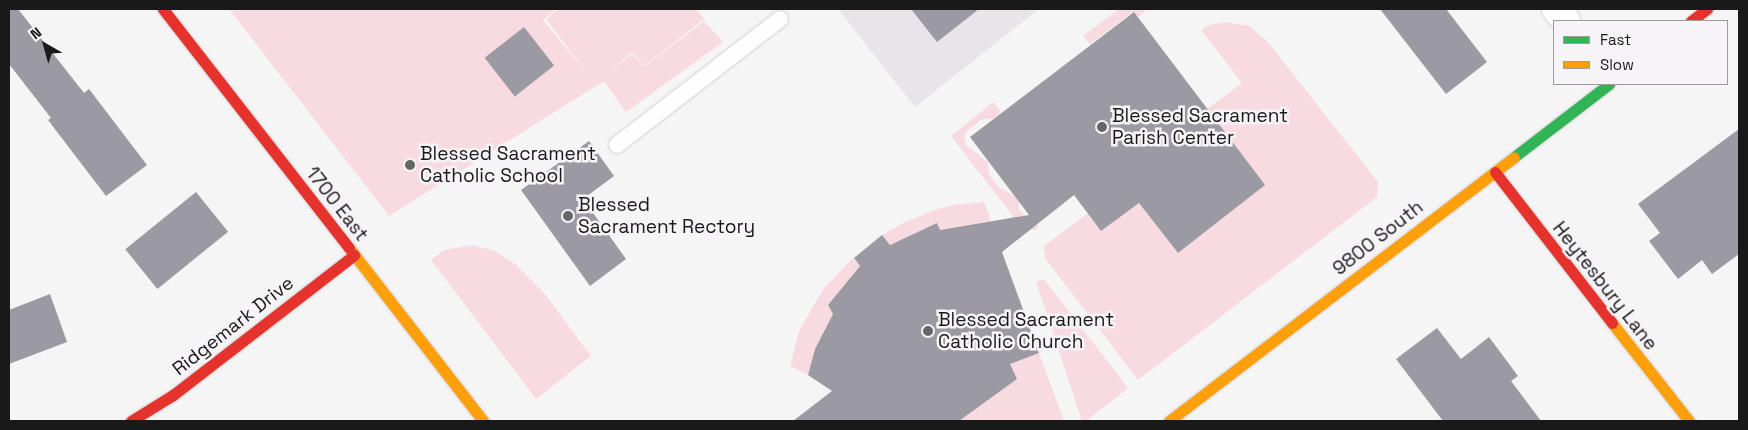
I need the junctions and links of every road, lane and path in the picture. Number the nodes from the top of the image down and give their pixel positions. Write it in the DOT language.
graph roads {
  1 [pos="163,9"];
  2 [pos="1556,9"];
  3 [pos="1707,9"];
  4 [pos="780,19"];
  5 [pos="1565,20"];
  6 [pos="1691,20"];
  7 [pos="1608,85"];
  8 [pos="617,145"];
  9 [pos="1494,172"];
  10 [pos="354,255"];
  11 [pos="131,421"];
  12 [pos="483,421"];
  13 [pos="1169,421"];
  14 [pos="1689,421"];
  1 -- 10 [label="street, 1700 East"];
  2 -- 5 [label="street"];
  3 -- 6 [label="street"];
  4 -- 8 [label="lane"];
  7 -- 9 [label="street, 9800 South"];
  9 -- 13 [label="street, 9800 South"];
  9 -- 14 [label="street, Heytesbury Lane"];
  10 -- 11 [label="street, Ridgemark Drive"];
  10 -- 12 [label="street, 1700 East"];
}
